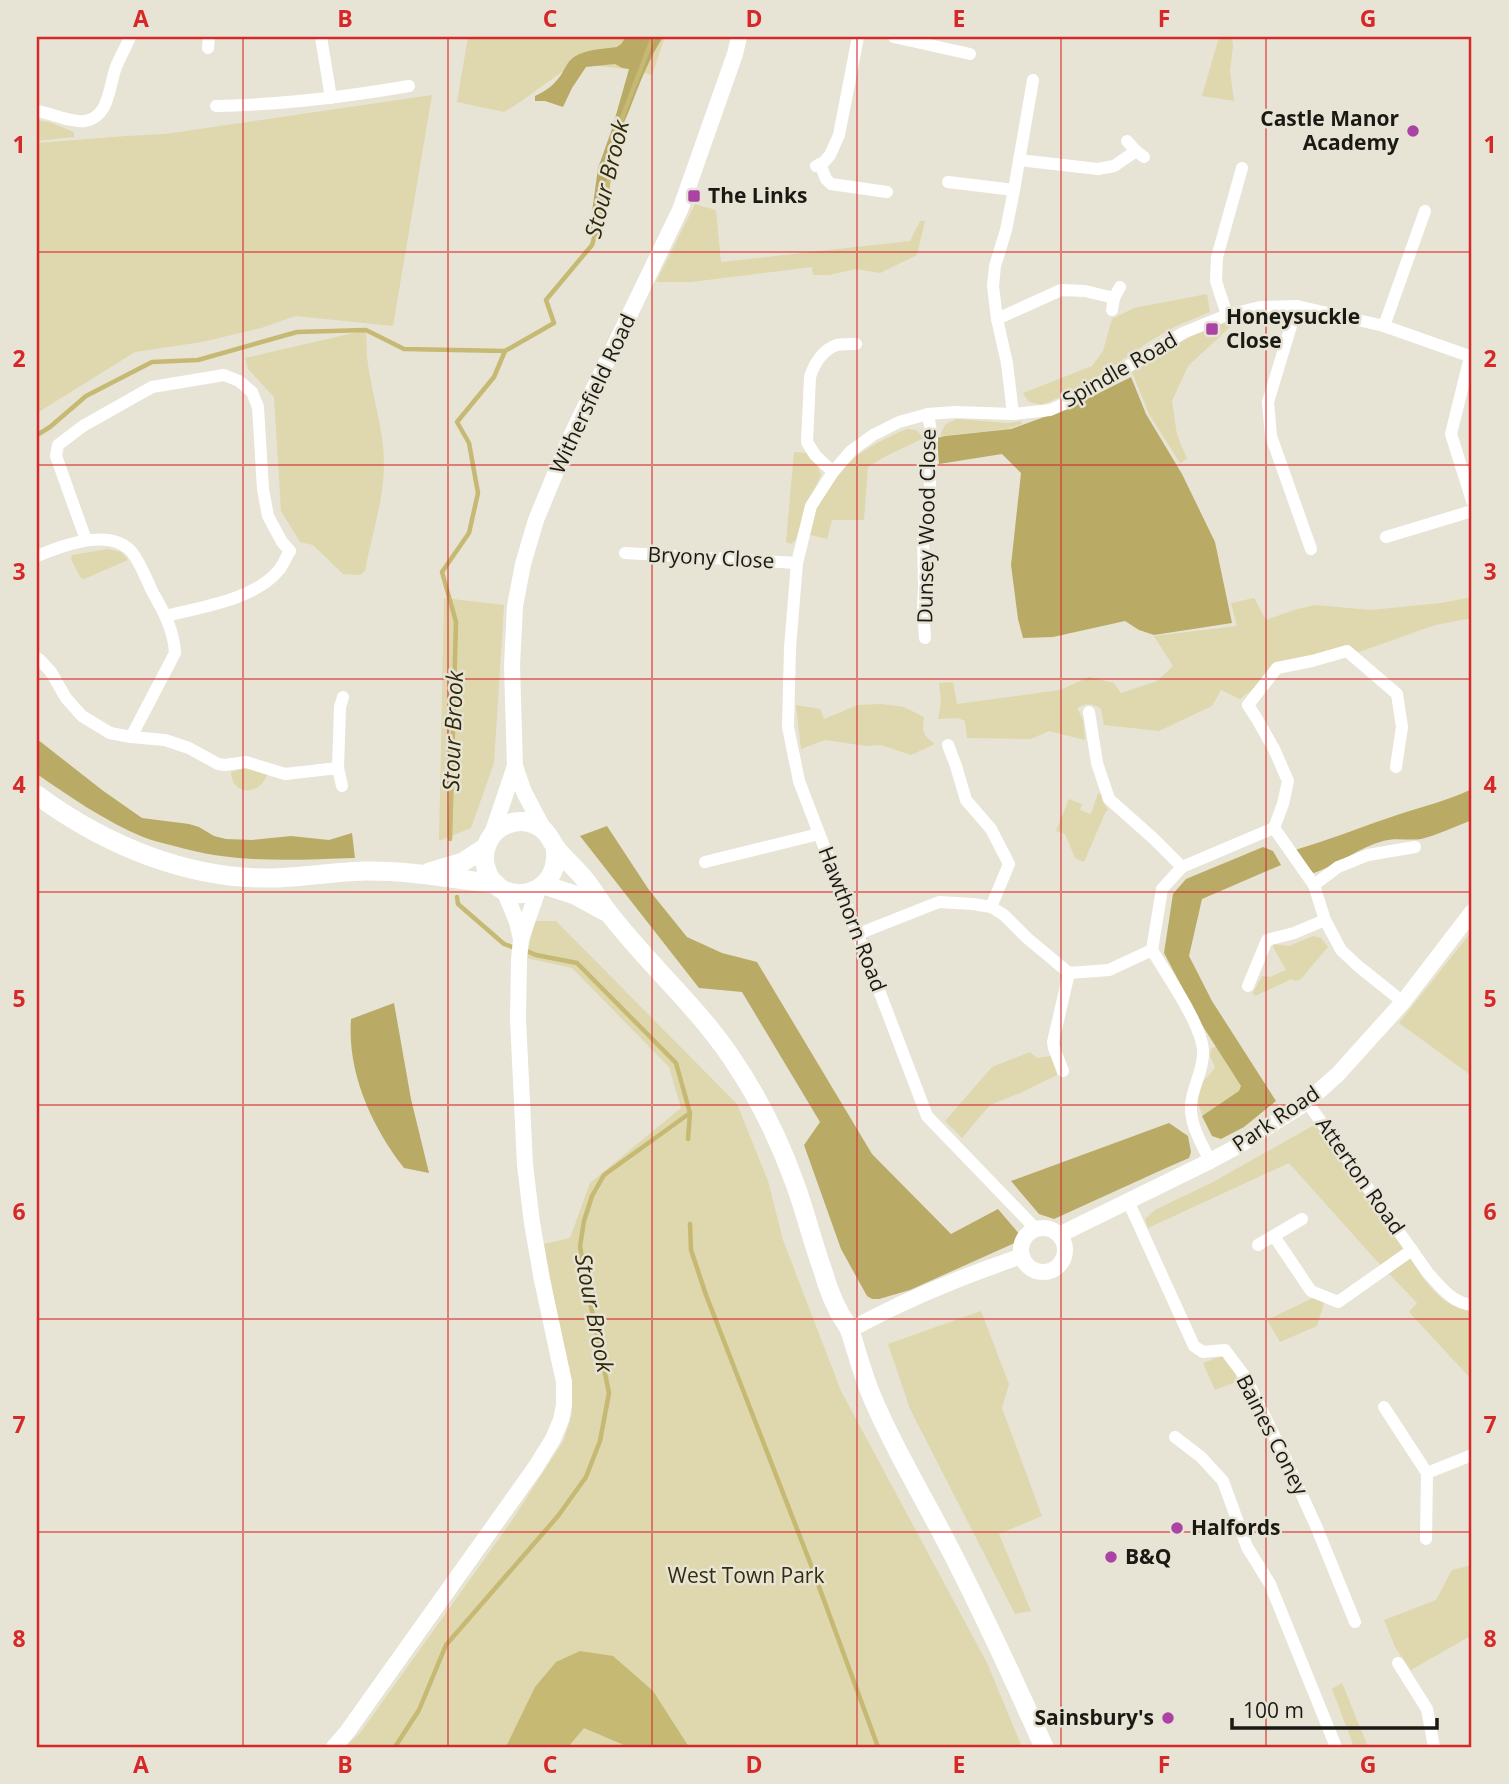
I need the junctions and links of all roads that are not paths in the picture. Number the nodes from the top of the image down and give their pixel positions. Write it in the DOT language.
graph roads {
  1 [pos="130,37"];
  2 [pos="321,37"];
  3 [pos="739,37"];
  4 [pos="858,37"];
  5 [pos="894,37"];
  6 [pos="970,54"];
  7 [pos="1033,80"];
  8 [pos="409,86"];
  9 [pos="331,98"];
  10 [pos="216,106"];
  11 [pos="37,110"];
  12 [pos="1127,141"];
  13 [pos="1018,160"];
  14 [pos="1242,169"];
  15 [pos="948,182"];
  16 [pos="1014,190"];
  17 [pos="887,192"];
  18 [pos="1425,211"];
  19 [pos="1115,298"];
  20 [pos="1297,306"];
  21 [pos="1227,315"];
  22 [pos="997,319"];
  23 [pos="1384,326"];
  24 [pos="856,344"];
  25 [pos="1471,357"];
  26 [pos="928,414"];
  27 [pos="1013,414"];
  28 [pos="833,472"];
  29 [pos="1472,501"];
  30 [pos="1472,511"];
  31 [pos="1386,537"];
  32 [pos="86,540"];
  33 [pos="1311,549"];
  34 [pos="625,553"];
  35 [pos="37,556"];
  36 [pos="797,563"];
  37 [pos="166,616"];
  38 [pos="925,638"];
  39 [pos="37,658"];
  40 [pos="343,697"];
  41 [pos="1089,712"];
  42 [pos="131,737"];
  43 [pos="948,745"];
  44 [pos="515,766"];
  45 [pos="1396,767"];
  46 [pos="338,768"];
  47 [pos="342,786"];
  48 [pos="37,795"];
  49 [pos="1274,828"];
  50 [pos="544,830"];
  51 [pos="820,834"];
  52 [pos="488,842"];
  53 [pos="555,847"];
  54 [pos="1415,847"];
  55 [pos="705,862"];
  56 [pos="1182,867"];
  57 [pos="422,875"];
  58 [pos="1314,885"];
  59 [pos="500,887"];
  60 [pos="541,888"];
  61 [pos="991,907"];
  62 [pos="1472,912"];
  63 [pos="608,913"];
  64 [pos="1325,920"];
  65 [pos="858,934"];
  66 [pos="520,948"];
  67 [pos="1152,950"];
  68 [pos="1069,973"];
  69 [pos="1248,986"];
  70 [pos="1403,1002"];
  71 [pos="1063,1071"];
  72 [pos="1307,1102"];
  73 [pos="1210,1161"];
  74 [pos="1128,1202"];
  75 [pos="1302,1219"];
  76 [pos="1036,1229"];
  77 [pos="1059,1235"];
  78 [pos="1274,1236"];
  79 [pos="1258,1245"];
  80 [pos="1412,1250"];
  81 [pos="1021,1256"];
  82 [pos="1472,1305"];
  83 [pos="850,1330"];
  84 [pos="1384,1407"];
  85 [pos="1175,1437"];
  86 [pos="1472,1455"];
  87 [pos="1427,1473"];
  88 [pos="1426,1539"];
  89 [pos="1355,1622"];
  90 [pos="1398,1663"];
  91 [pos="334,1747"];
  92 [pos="1044,1747"];
  93 [pos="1336,1747"];
  94 [pos="1434,1747"];
  1 -- 11 [label="street"];
  2 -- 9 [label="street"];
  3 -- 44 [label="street, Withersfield Road"];
  4 -- 17 [label="street"];
  5 -- 6 [label="street"];
  7 -- 13 [label="street"];
  8 -- 9 [label="street"];
  9 -- 10 [label="street"];
  12 -- 13 [label="street"];
  13 -- 16 [label="street"];
  14 -- 21 [label="street"];
  15 -- 16 [label="street"];
  16 -- 22 [label="street"];
  18 -- 23 [label="street"];
  19 -- 22 [label="street"];
  20 -- 21 [label="street, Spindle Road"];
  20 -- 23 [label="street, Spindle Road"];
  20 -- 33 [label="street"];
  21 -- 27 [label="street, Spindle Road"];
  22 -- 27 [label="street"];
  23 -- 25 [label="street, Spindle Road"];
  24 -- 28 [label="street"];
  25 -- 29 [label="street"];
  26 -- 27 [label="street, Spindle Road"];
  26 -- 28 [label="street, Spindle Road"];
  26 -- 38 [label="street, Dunsey Wood Close"];
  28 -- 36 [label="street, Spindle Road"];
  30 -- 31 [label="street"];
  32 -- 35 [label="street"];
  32 -- 37 [label="street"];
  32 -- 37 [label="street"];
  34 -- 36 [label="street, Bryony Close"];
  36 -- 51 [label="street, Hawthorn Road"];
  37 -- 42 [label="street"];
  39 -- 42 [label="street"];
  40 -- 46 [label="street"];
  41 -- 56 [label="street"];
  42 -- 46 [label="street"];
  43 -- 61 [label="street"];
  44 -- 50 [label="street, Withersfield Road"];
  44 -- 52 [label="street, Withersfield Road"];
  45 -- 49 [label="street"];
  46 -- 47 [label="street"];
  48 -- 57 [label="main road"];
  49 -- 56 [label="street"];
  49 -- 58 [label="street"];
  50 -- 52 [label="main road"];
  50 -- 53 [label="main road"];
  51 -- 55 [label="street"];
  51 -- 65 [label="street, Hawthorn Road"];
  52 -- 57 [label="main road"];
  52 -- 59 [label="main road"];
  53 -- 60 [label="main road"];
  53 -- 63 [label="main road"];
  54 -- 58 [label="street"];
  56 -- 67 [label="street"];
  57 -- 59 [label="main road"];
  58 -- 64 [label="street"];
  59 -- 60 [label="main road"];
  59 -- 66 [label="street"];
  60 -- 63 [label="main road"];
  60 -- 66 [label="street"];
  61 -- 65 [label="street"];
  61 -- 68 [label="street"];
  62 -- 70 [label="street, Park Road"];
  63 -- 83 [label="main road"];
  64 -- 69 [label="street"];
  64 -- 70 [label="street"];
  65 -- 76 [label="street, Hawthorn Road"];
  66 -- 91 [label="street"];
  67 -- 68 [label="street"];
  67 -- 73 [label="street"];
  68 -- 71 [label="street"];
  70 -- 72 [label="street, Park Road"];
  72 -- 73 [label="street, Park Road"];
  72 -- 80 [label="street, Atterton Road"];
  73 -- 74 [label="street, Park Road"];
  74 -- 77 [label="street, Park Road"];
  74 -- 89 [label="street, Baines Coney"];
  75 -- 78 [label="street"];
  76 -- 77 [label="street"];
  76 -- 81 [label="street"];
  77 -- 81 [label="street"];
  78 -- 79 [label="street"];
  78 -- 80 [label="street, Atterton Road"];
  80 -- 82 [label="street, Atterton Road"];
  81 -- 83 [label="street"];
  83 -- 92 [label="main road"];
  84 -- 87 [label="street"];
  85 -- 93 [label="street"];
  86 -- 87 [label="street"];
  87 -- 88 [label="street"];
  90 -- 94 [label="street"];
}
